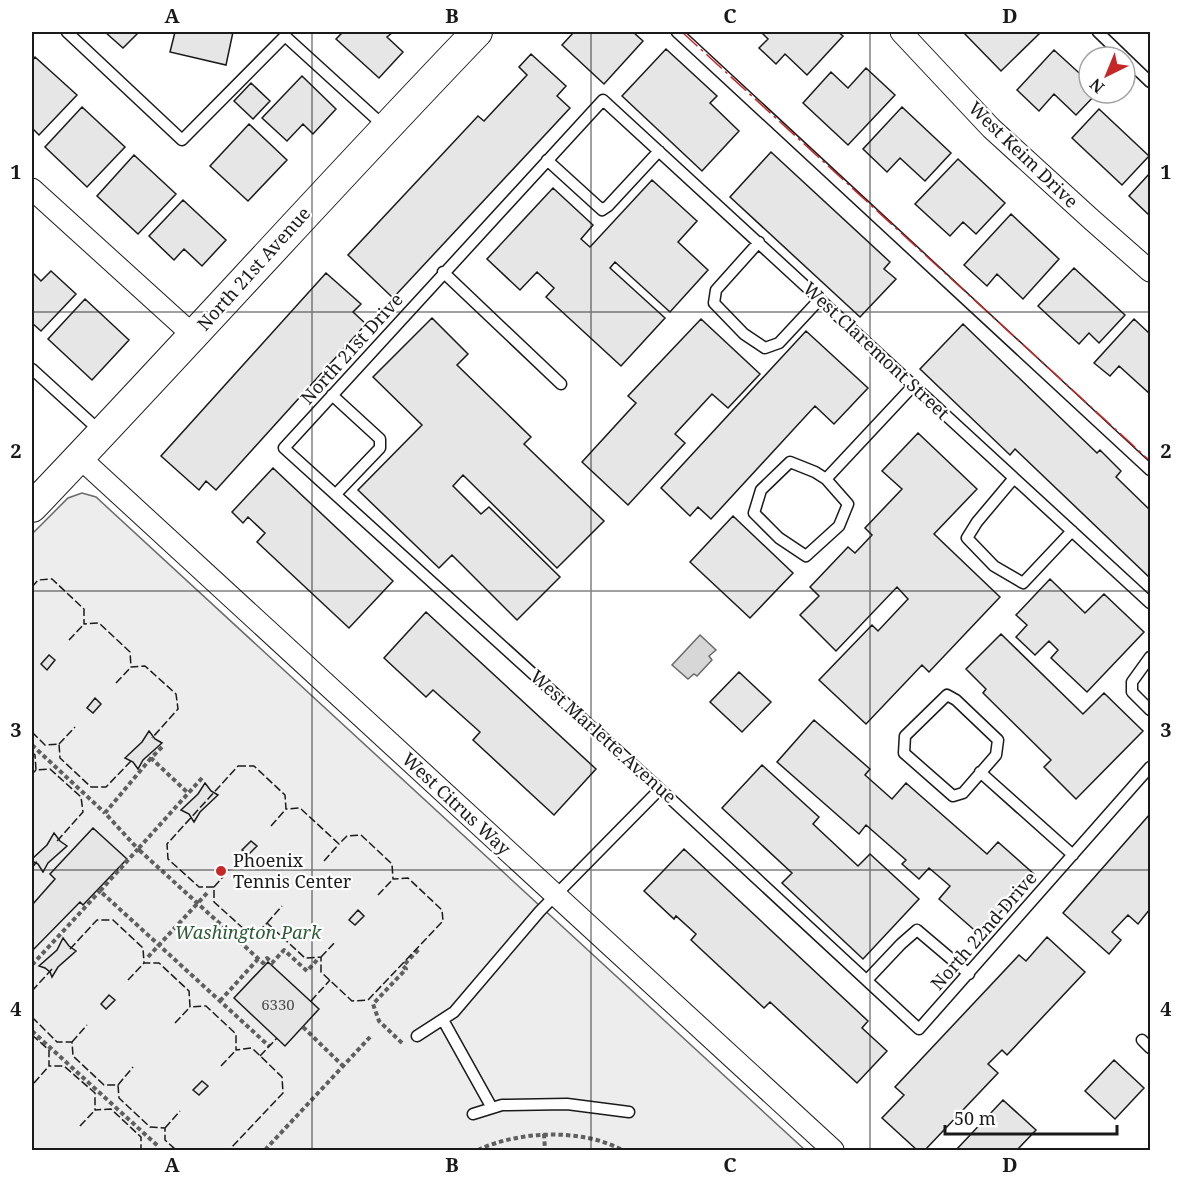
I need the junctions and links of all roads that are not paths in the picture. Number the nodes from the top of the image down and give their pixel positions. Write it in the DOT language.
graph roads {
  1 [pos="67,32"];
  2 [pos="474,32"];
  3 [pos="677,32"];
  4 [pos="901,32"];
  5 [pos="1098,32"];
  6 [pos="1112,45"];
  7 [pos="1137,69"];
  8 [pos="1150,82"];
  9 [pos="603,100"];
  10 [pos="386,127"];
  11 [pos="659,151"];
  12 [pos="547,160"];
  13 [pos="32,189"];
  14 [pos="759,242"];
  15 [pos="1150,271"];
  16 [pos="443,272"];
  17 [pos="820,299"];
  18 [pos="194,336"];
  19 [pos="32,369"];
  20 [pos="561,384"];
  21 [pos="913,386"];
  22 [pos="332,395"];
  23 [pos="102,433"];
  24 [pos="284,448"];
  25 [pos="80,457"];
  26 [pos="1150,470"];
  27 [pos="1014,478"];
  28 [pos="826,479"];
  29 [pos="336,494"];
  30 [pos="32,507"];
  31 [pos="1072,531"];
  32 [pos="1150,603"];
  33 [pos="1150,657"];
  34 [pos="1150,710"];
  35 [pos="1150,766"];
  36 [pos="980,772"];
  37 [pos="660,789"];
  38 [pos="1073,855"];
  39 [pos="556,895"];
  40 [pos="969,974"];
  41 [pos="867,980"];
  42 [pos="443,1020"];
  43 [pos="920,1029"];
  44 [pos="417,1036"];
  45 [pos="1142,1040"];
  46 [pos="1150,1048"];
  47 [pos="492,1108"];
  48 [pos="629,1112"];
  49 [pos="473,1114"];
  50 [pos="833,1150"];
  1 -- 10 [label="lane"];
  2 -- 10 [label="street, North 21st Avenue"];
  3 -- 26 [label="lane"];
  4 -- 15 [label="street, West Keim Drive"];
  5 -- 6 [label="lane"];
  7 -- 8 [label="lane"];
  9 -- 11 [label="lane, West Claremont Street"];
  9 -- 12 [label="lane, North 21st Drive"];
  10 -- 18 [label="street, North 21st Avenue"];
  11 -- 12 [label="lane"];
  11 -- 14 [label="lane, West Claremont Street"];
  12 -- 16 [label="lane, North 21st Drive"];
  13 -- 18 [label="street"];
  14 -- 17 [label="lane, West Claremont Street"];
  14 -- 17 [label="lane"];
  16 -- 20 [label="lane"];
  16 -- 22 [label="lane, North 21st Drive"];
  17 -- 21 [label="lane, West Claremont Street"];
  18 -- 23 [label="street, North 21st Avenue"];
  19 -- 23 [label="lane"];
  21 -- 27 [label="lane, West Claremont Street"];
  21 -- 28 [label="lane"];
  22 -- 24 [label="lane, North 21st Drive"];
  22 -- 29 [label="lane"];
  23 -- 25 [label="street, North 21st Avenue"];
  24 -- 29 [label="lane, West Marlette Avenue"];
  25 -- 30 [label="street, North 21st Avenue"];
  25 -- 39 [label="street, West Citrus Way"];
  27 -- 31 [label="lane, West Claremont Street"];
  27 -- 31 [label="lane"];
  28 -- 28 [label="lane"];
  29 -- 37 [label="lane, West Marlette Avenue"];
  31 -- 32 [label="lane, West Claremont Street"];
  33 -- 34 [label="lane"];
  35 -- 38 [label="lane, North 22nd Drive"];
  36 -- 36 [label="lane"];
  36 -- 38 [label="lane"];
  37 -- 39 [label="lane"];
  37 -- 41 [label="lane, West Marlette Avenue"];
  38 -- 40 [label="lane, North 22nd Drive"];
  39 -- 42 [label="lane"];
  39 -- 50 [label="street, West Citrus Way"];
  40 -- 41 [label="lane"];
  40 -- 43 [label="lane, North 22nd Drive"];
  41 -- 43 [label="lane, West Marlette Avenue"];
  42 -- 44 [label="lane"];
  42 -- 47 [label="lane"];
  45 -- 46 [label="lane"];
  47 -- 48 [label="lane"];
  47 -- 49 [label="lane"];
}
